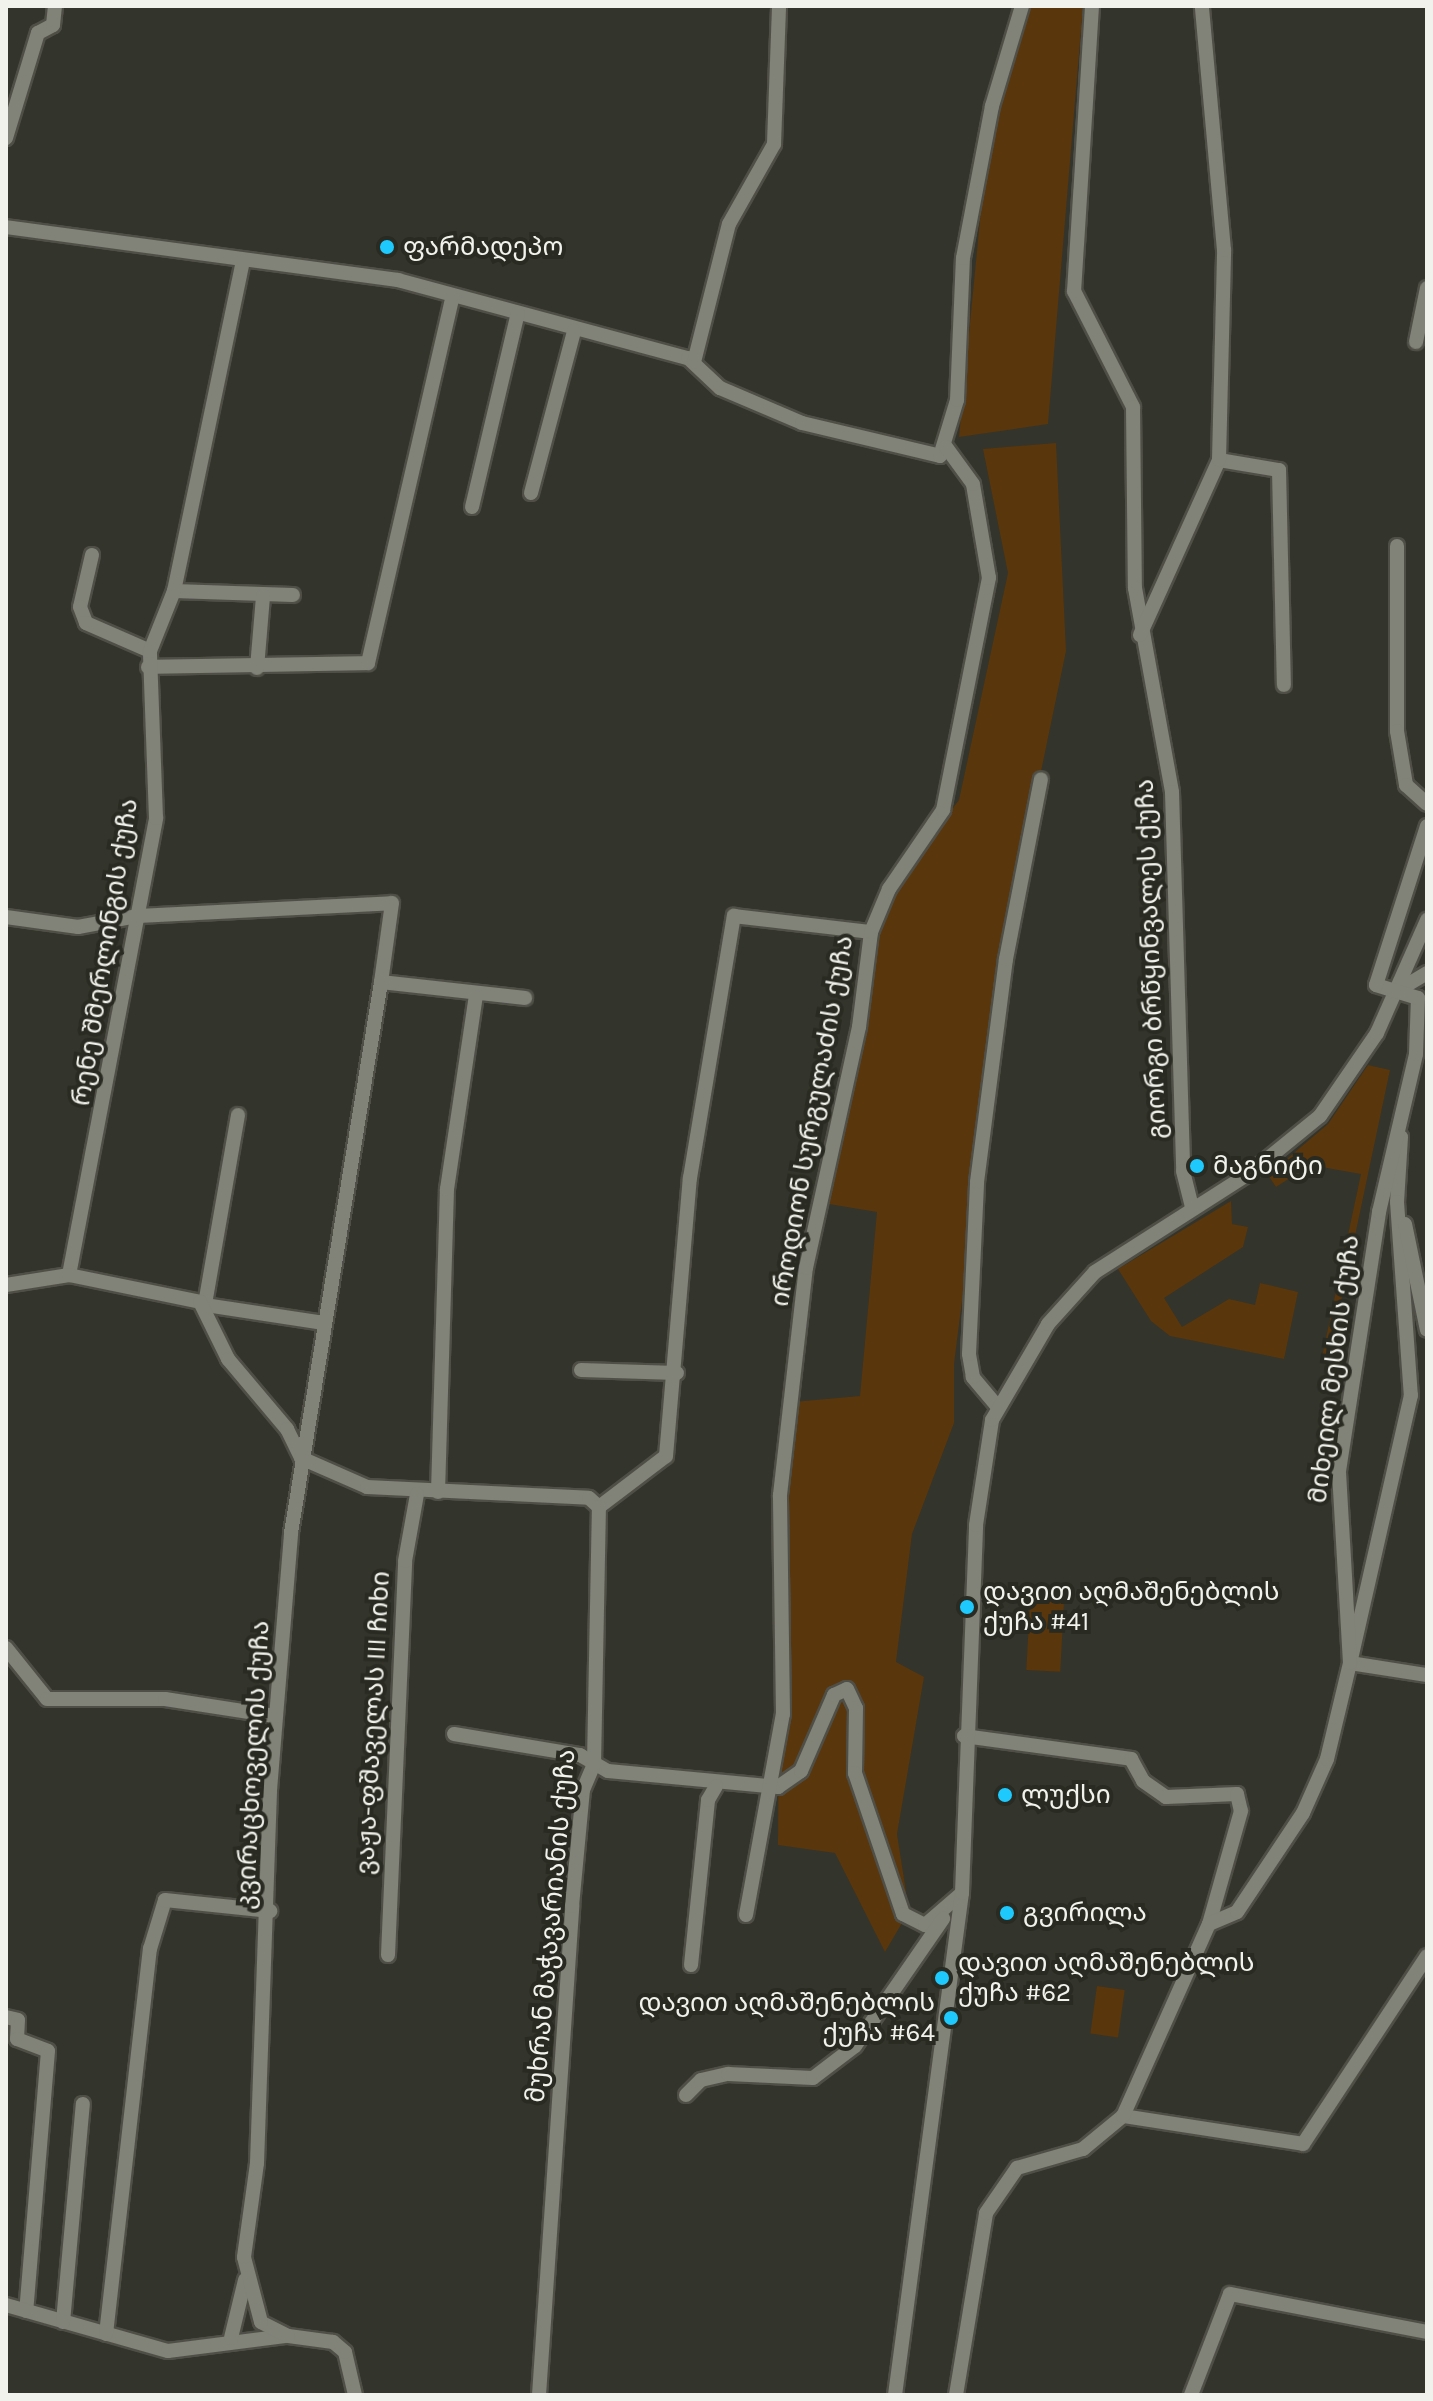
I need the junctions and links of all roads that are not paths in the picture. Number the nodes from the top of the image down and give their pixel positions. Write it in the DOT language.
graph roads {
  1 [pos="55,6"];
  2 [pos="779,6"];
  3 [pos="1022,6"];
  4 [pos="1092,6"];
  5 [pos="1202,6"];
  6 [pos="6,138"];
  7 [pos="6,227"];
  8 [pos="243,261"];
  9 [pos="1427,288"];
  10 [pos="453,296"];
  11 [pos="518,313"];
  12 [pos="574,331"];
  13 [pos="1416,342"];
  14 [pos="694,362"];
  15 [pos="946,447"];
  16 [pos="1219,460"];
  17 [pos="531,493"];
  18 [pos="472,507"];
  19 [pos="1397,546"];
  20 [pos="92,555"];
  21 [pos="174,591"];
  22 [pos="293,595"];
  23 [pos="263,596"];
  24 [pos="1139,637"];
  25 [pos="150,651"];
  26 [pos="148,667"];
  27 [pos="257,668"];
  28 [pos="1284,685"];
  29 [pos="1041,779"];
  30 [pos="1427,804"];
  31 [pos="1427,826"];
  32 [pos="138,916"];
  33 [pos="6,917"];
  34 [pos="1427,920"];
  35 [pos="871,932"];
  36 [pos="1427,973"];
  37 [pos="381,982"];
  38 [pos="1397,991"];
  39 [pos="476,996"];
  40 [pos="525,998"];
  41 [pos="238,1115"];
  42 [pos="1400,1117"];
  43 [pos="1403,1171"];
  44 [pos="1192,1206"];
  45 [pos="69,1275"];
  46 [pos="6,1285"];
  47 [pos="205,1305"];
  48 [pos="324,1323"];
  49 [pos="1427,1330"];
  50 [pos="581,1370"];
  51 [pos="677,1373"];
  52 [pos="997,1406"];
  53 [pos="301,1458"];
  54 [pos="438,1492"];
  55 [pos="417,1494"];
  56 [pos="599,1507"];
  57 [pos="6,1648"];
  58 [pos="1350,1663"];
  59 [pos="1427,1675"];
  60 [pos="275,1716"];
  61 [pos="454,1734"];
  62 [pos="964,1736"];
  63 [pos="594,1764"];
  64 [pos="716,1786"];
  65 [pos="768,1788"];
  66 [pos="962,1893"];
  67 [pos="270,1911"];
  68 [pos="746,1915"];
  69 [pos="1209,1924"];
  70 [pos="388,1955"];
  71 [pos="1427,1956"];
  72 [pos="691,1965"];
  73 [pos="6,2017"];
  74 [pos="686,2095"];
  75 [pos="83,2104"];
  76 [pos="1123,2116"];
  77 [pos="246,2276"];
  78 [pos="6,2305"];
  79 [pos="26,2311"];
  80 [pos="63,2322"];
  81 [pos="1427,2332"];
  82 [pos="106,2334"];
  83 [pos="288,2336"];
  84 [pos="231,2338"];
  85 [pos="355,2395"];
  86 [pos="363,2395"];
  87 [pos="371,2395"];
  88 [pos="539,2395"];
  89 [pos="895,2395"];
  90 [pos="956,2395"];
  91 [pos="1191,2395"];
  1 -- 6 [label="street"];
  2 -- 14 [label="street"];
  3 -- 15 [label="street"];
  4 -- 24 [label="street, გიორგი ბრწყინვალეს ქუჩა"];
  5 -- 16 [label="street"];
  7 -- 8 [label="street"];
  8 -- 10 [label="street"];
  8 -- 21 [label="street, რენე შმერლინგის ქუჩა"];
  9 -- 13 [label="street"];
  10 -- 11 [label="street"];
  10 -- 27 [label="street"];
  11 -- 12 [label="street"];
  11 -- 18 [label="street"];
  12 -- 14 [label="street"];
  12 -- 17 [label="street"];
  14 -- 15 [label="street"];
  15 -- 35 [label="street, იროდიონ სურგულაძის ქუჩა"];
  16 -- 24 [label="street"];
  16 -- 28 [label="street"];
  19 -- 30 [label="street"];
  20 -- 25 [label="street"];
  21 -- 23 [label="street"];
  21 -- 25 [label="street, რენე შმერლინგის ქუჩა"];
  22 -- 23 [label="street"];
  23 -- 27 [label="street"];
  24 -- 44 [label="street, გიორგი ბრწყინვალეს ქუჩა"];
  25 -- 26 [label="street, რენე შმერლინგის ქუჩა"];
  26 -- 27 [label="street"];
  26 -- 32 [label="street, რენე შმერლინგის ქუჩა"];
  29 -- 52 [label="street"];
  31 -- 38 [label="street"];
  32 -- 33 [label="street"];
  32 -- 37 [label="street, კვირაცხოველის ქუჩა"];
  32 -- 45 [label="street, რენე შმერლინგის ქუჩა"];
  34 -- 38 [label="street"];
  35 -- 51 [label="street"];
  35 -- 65 [label="street, იროდიონ სურგულაძის ქუჩა"];
  36 -- 38 [label="street"];
  37 -- 39 [label="street"];
  37 -- 48 [label="street, კვირაცხოველის ქუჩა"];
  38 -- 42 [label="street, მიხეილ მესხის ქუჩა"];
  38 -- 44 [label="street"];
  39 -- 40 [label="street"];
  39 -- 54 [label="street"];
  41 -- 47 [label="street"];
  42 -- 43 [label="street"];
  42 -- 58 [label="street, მიხეილ მესხის ქუჩა"];
  43 -- 49 [label="street"];
  43 -- 58 [label="street"];
  44 -- 52 [label="street"];
  45 -- 46 [label="street"];
  45 -- 47 [label="street"];
  47 -- 48 [label="street"];
  47 -- 53 [label="street"];
  48 -- 53 [label="street, კვირაცხოველის ქუჩა"];
  50 -- 51 [label="street"];
  51 -- 56 [label="street"];
  52 -- 62 [label="street"];
  53 -- 55 [label="street"];
  53 -- 60 [label="street, კვირაცხოველის ქუჩა"];
  54 -- 55 [label="street"];
  54 -- 56 [label="street"];
  55 -- 70 [label="street, ვაჟა-ფშაველას III ჩიხი"];
  56 -- 63 [label="street, მუხრან მაჭავარიანის ქუჩა"];
  57 -- 60 [label="street"];
  58 -- 59 [label="street"];
  58 -- 69 [label="street, მიხეილ მესხის ქუჩა"];
  60 -- 67 [label="street, კვირაცხოველის ქუჩა"];
  61 -- 63 [label="street"];
  62 -- 66 [label="street"];
  62 -- 69 [label="street"];
  63 -- 64 [label="street"];
  63 -- 88 [label="street, მუხრან მაჭავარიანის ქუჩა"];
  64 -- 65 [label="street"];
  64 -- 72 [label="street"];
  65 -- 66 [label="street"];
  65 -- 68 [label="street, იროდიონ სურგულაძის ქუჩა"];
  66 -- 74 [label="street"];
  66 -- 89 [label="street"];
  67 -- 77 [label="street, კვირაცხოველის ქუჩა"];
  67 -- 82 [label="street"];
  69 -- 76 [label="street"];
  71 -- 76 [label="street"];
  73 -- 79 [label="street"];
  75 -- 80 [label="street"];
  76 -- 90 [label="street"];
  77 -- 83 [label="street, კვირაცხოველის ქუჩა"];
  77 -- 84 [label="street"];
  78 -- 79 [label="street"];
  79 -- 80 [label="street"];
  80 -- 82 [label="street"];
  81 -- 91 [label="street"];
  82 -- 84 [label="street"];
  83 -- 84 [label="street"];
  83 -- 85 [label="street"];
  86 -- 87 [label="street"];
}
